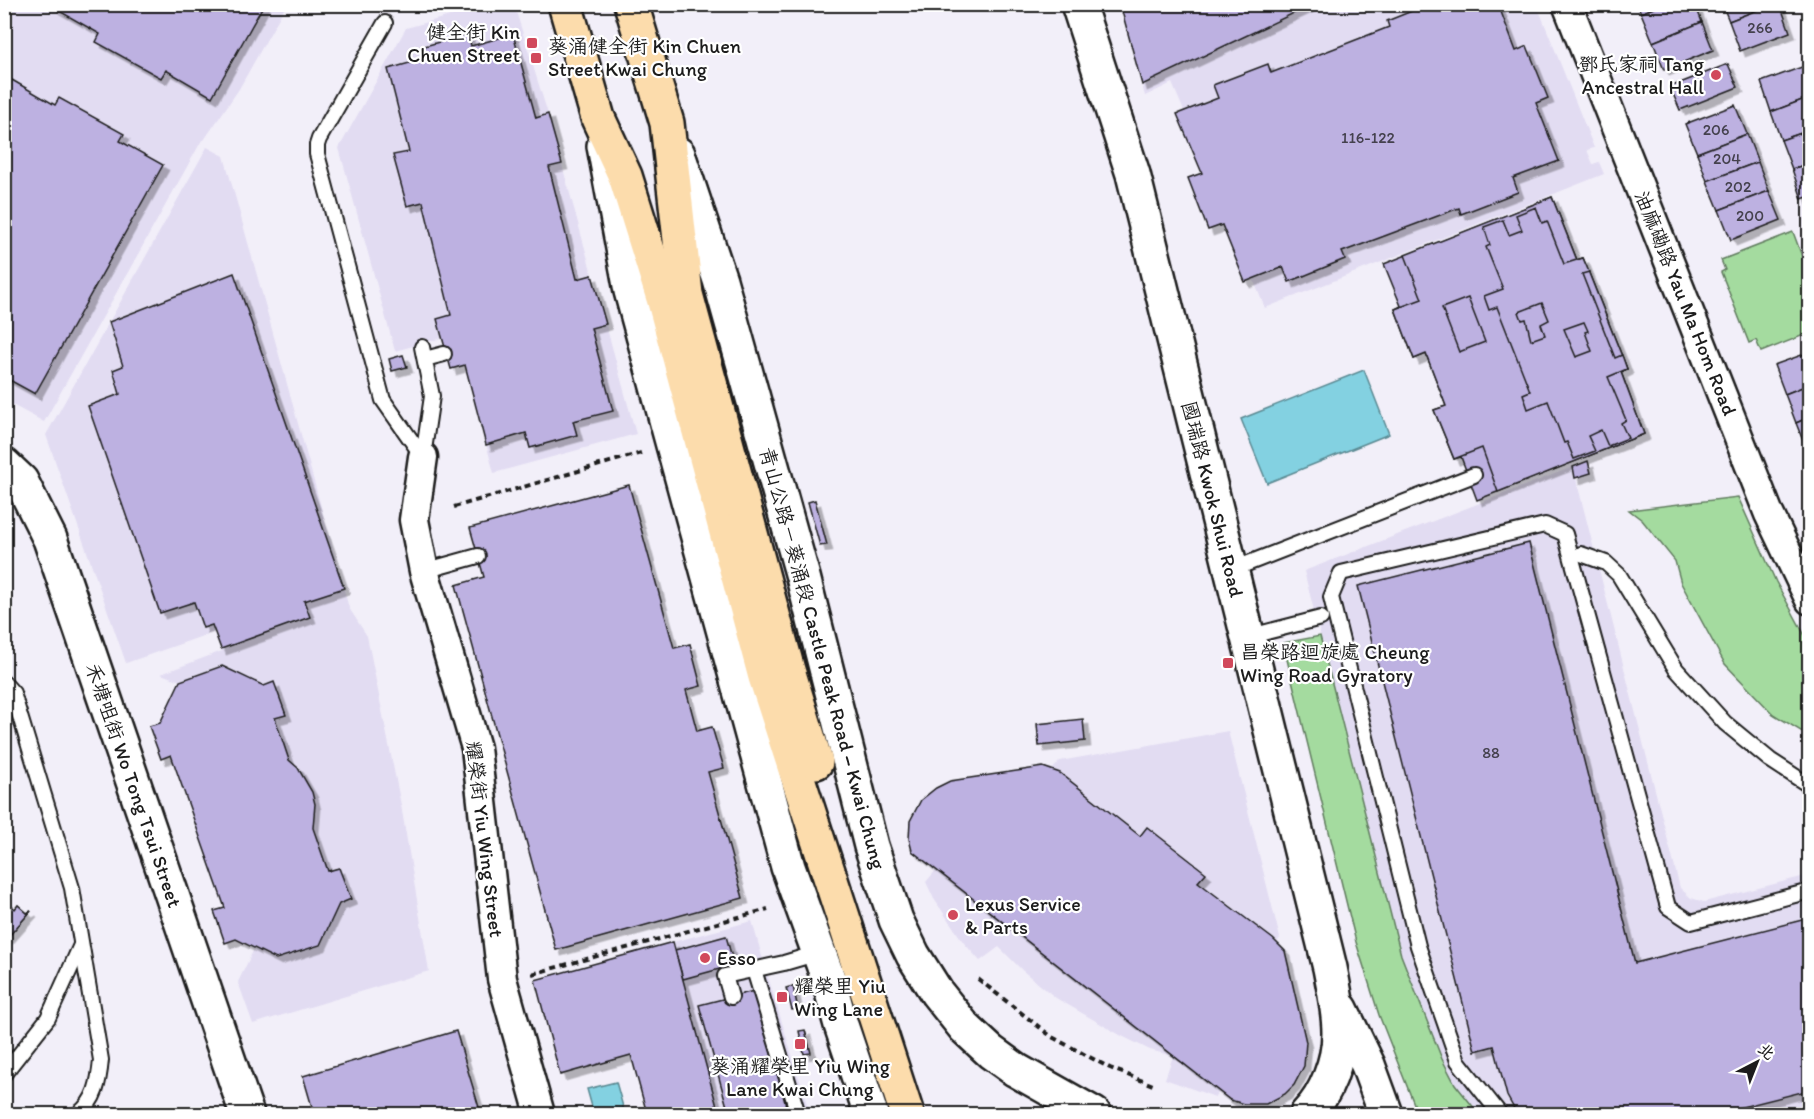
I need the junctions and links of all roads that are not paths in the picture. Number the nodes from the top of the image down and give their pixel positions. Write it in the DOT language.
graph roads {
  1 [pos="565,4"];
  2 [pos="632,4"];
  3 [pos="1078,4"];
  4 [pos="1567,4"];
  5 [pos="385,23"];
  6 [pos="598,118"];
  7 [pos="667,123"];
  8 [pos="444,354"];
  9 [pos="423,457"];
  10 [pos="4,465"];
  11 [pos="1474,476"];
  12 [pos="1581,554"];
  13 [pos="478,556"];
  14 [pos="1231,570"];
  15 [pos="424,571"];
  16 [pos="1809,600"];
  17 [pos="1321,618"];
  18 [pos="1247,637"];
  19 [pos="777,673"];
  20 [pos="4,683"];
  21 [pos="1809,786"];
  22 [pos="1809,891"];
  23 [pos="81,945"];
  24 [pos="818,953"];
  25 [pos="754,970"];
  26 [pos="731,997"];
  27 [pos="1335,997"];
  28 [pos="4,1074"];
  29 [pos="78,1114"];
  30 [pos="247,1114"];
  31 [pos="540,1114"];
  32 [pos="798,1114"];
  33 [pos="868,1114"];
  34 [pos="907,1114"];
  35 [pos="930,1114"];
  36 [pos="1094,1114"];
  37 [pos="1307,1114"];
  38 [pos="1386,1114"];
  39 [pos="1500,1114"];
  1 -- 6 [label="main road, 青山公路－葵涌段 Castle Peak Road – Kwai Chung"];
  2 -- 7 [label="main road, 青山公路－葵涌段 Castle Peak Road – Kwai Chung"];
  3 -- 14 [label="main road, 國瑞路 Kwok Shui Road"];
  4 -- 16 [label="street, 油麻磡路 Yau Ma Hom Road"];
  5 -- 9 [label="lane"];
  6 -- 19 [label="main road, 青山公路－葵涌段 Castle Peak Road – Kwai Chung"];
  6 -- 24 [label="main road, 青山公路－葵涌段 Castle Peak Road – Kwai Chung"];
  7 -- 19 [label="main road, 青山公路－葵涌段 Castle Peak Road – Kwai Chung"];
  7 -- 36 [label="main road, 青山公路－葵涌段 Castle Peak Road – Kwai Chung"];
  8 -- 9 [label="lane"];
  9 -- 15 [label="street, 耀榮街 Yiu Wing Street"];
  10 -- 30 [label="main road, 禾塘咀街 Wo Tong Tsui Street"];
  11 -- 14 [label="lane"];
  12 -- 21 [label="lane"];
  13 -- 15 [label="lane"];
  14 -- 18 [label="main road, 國瑞路 Kwok Shui Road"];
  15 -- 31 [label="street, 耀榮街 Yiu Wing Street"];
  17 -- 18 [label="lane"];
  18 -- 27 [label="main road, 國瑞路 Kwok Shui Road"];
  19 -- 34 [label="main road, 青山公路－葵涌段 Castle Peak Road – Kwai Chung"];
  19 -- 35 [label="main road, 青山公路－葵涌段 Castle Peak Road – Kwai Chung"];
  20 -- 23 [label="lane"];
  22 -- 39 [label="lane"];
  23 -- 28 [label="lane"];
  23 -- 29 [label="lane"];
  24 -- 25 [label="lane"];
  24 -- 33 [label="main road, 青山公路－葵涌段 Castle Peak Road – Kwai Chung"];
  25 -- 26 [label="lane"];
  25 -- 32 [label="lane"];
  27 -- 37 [label="main road, 國瑞路 Kwok Shui Road"];
  27 -- 38 [label="main road, 國瑞路 Kwok Shui Road"];
}
